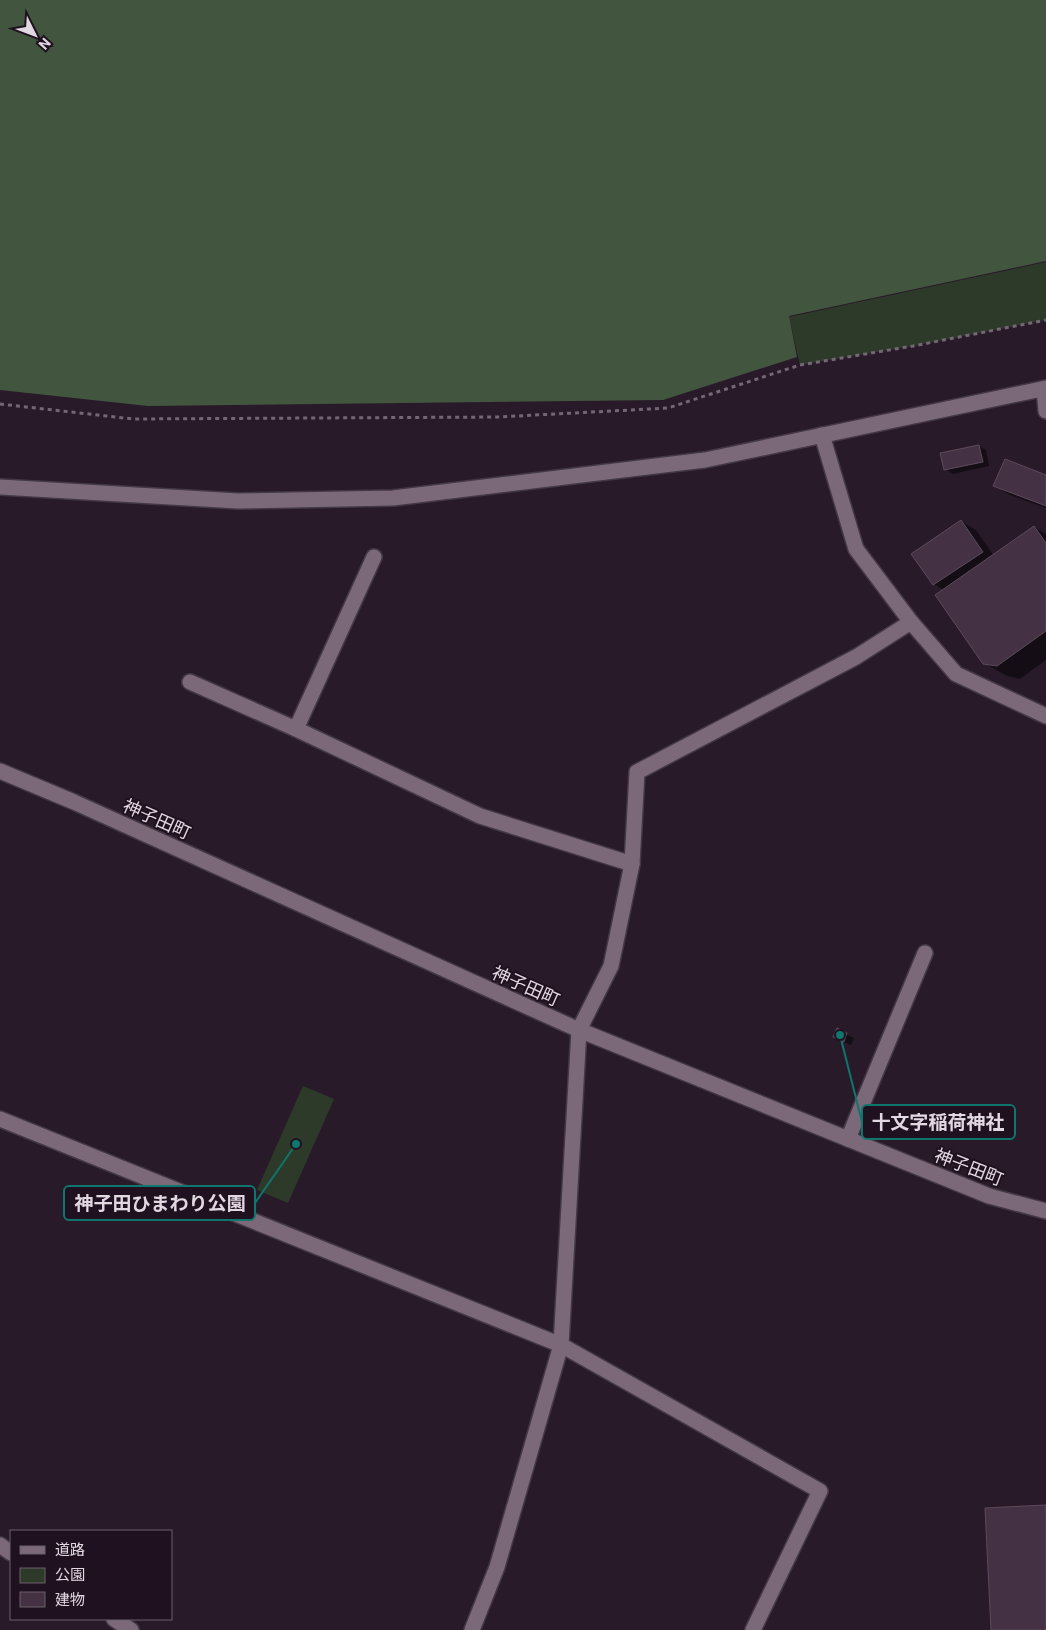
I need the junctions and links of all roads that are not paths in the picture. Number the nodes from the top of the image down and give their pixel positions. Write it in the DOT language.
graph roads {
  1 [pos="1045,389"];
  2 [pos="1046,411"];
  3 [pos="822,435"];
  4 [pos="0,488"];
  5 [pos="374,557"];
  6 [pos="911,622"];
  7 [pos="190,682"];
  8 [pos="1046,716"];
  9 [pos="296,729"];
  10 [pos="0,771"];
  11 [pos="632,864"];
  12 [pos="925,953"];
  13 [pos="579,1030"];
  14 [pos="0,1119"];
  15 [pos="848,1139"];
  16 [pos="1046,1211"];
  17 [pos="561,1345"];
  18 [pos="116,1620"];
  19 [pos="131,1630"];
  20 [pos="472,1630"];
  21 [pos="753,1630"];
  1 -- 2 [label="street"];
  1 -- 3 [label="street"];
  3 -- 4 [label="street"];
  3 -- 6 [label="street"];
  5 -- 9 [label="street"];
  6 -- 8 [label="street"];
  6 -- 11 [label="street"];
  7 -- 9 [label="street"];
  9 -- 11 [label="street"];
  10 -- 13 [label="street, 神子田町"];
  11 -- 13 [label="street"];
  12 -- 15 [label="street"];
  13 -- 15 [label="street, 神子田町"];
  13 -- 17 [label="street"];
  14 -- 17 [label="street"];
  15 -- 16 [label="street, 神子田町"];
  17 -- 20 [label="street"];
  17 -- 21 [label="street"];
  18 -- 19 [label="street"];
}
